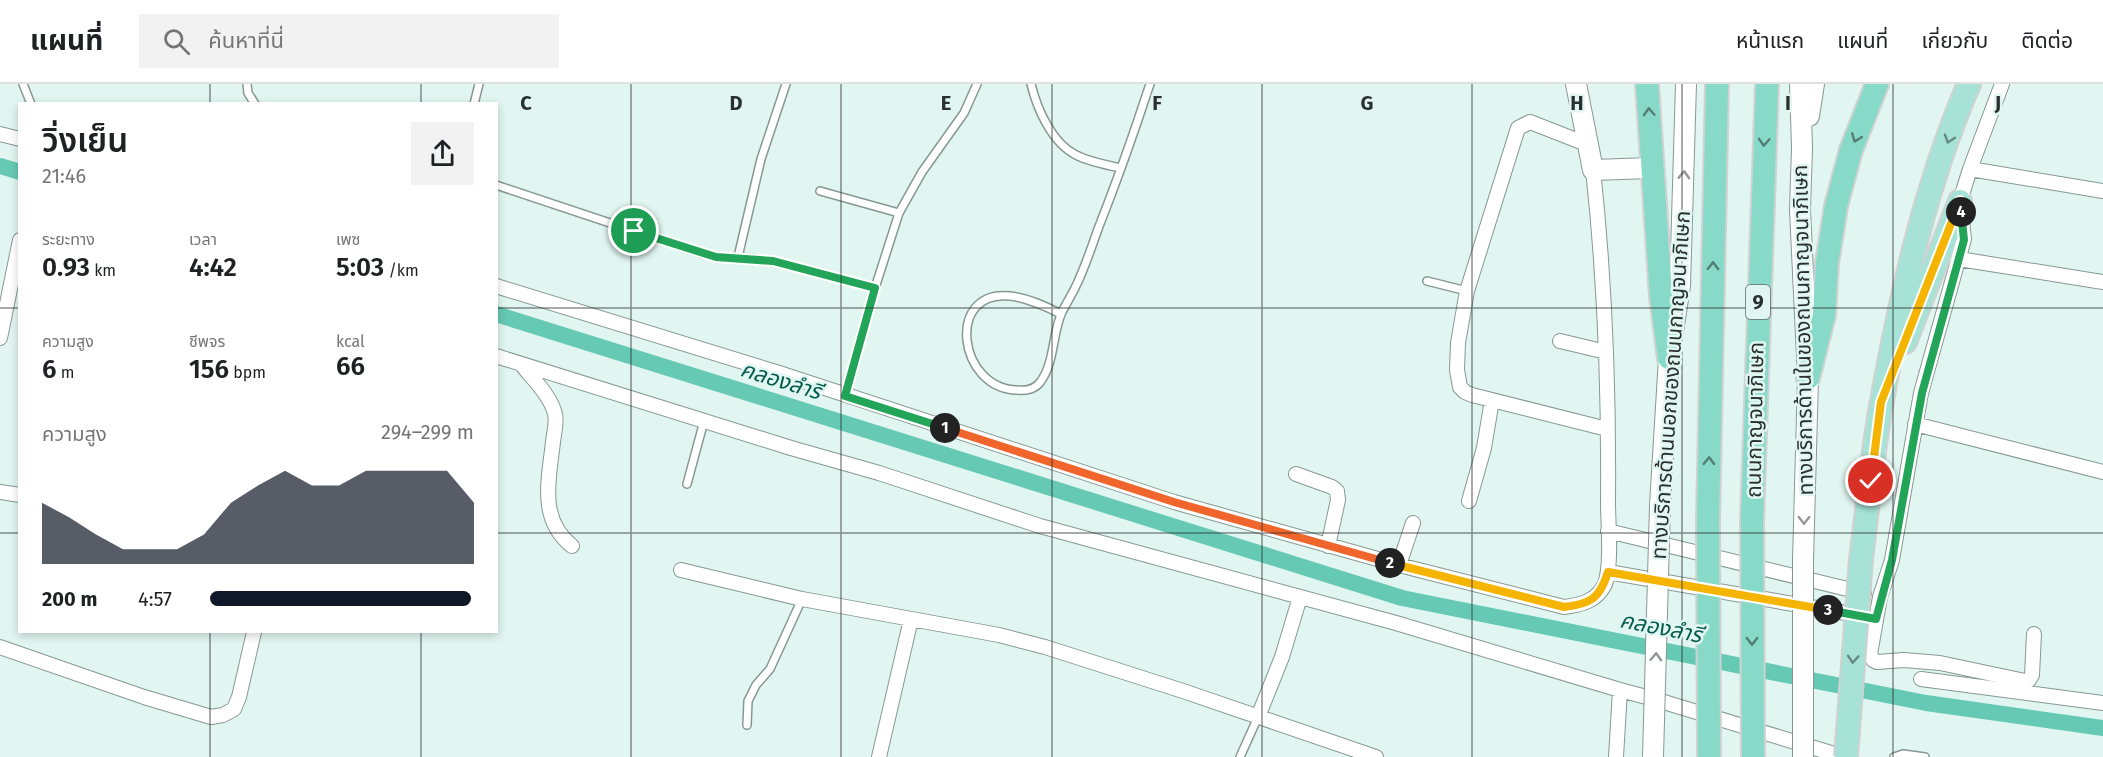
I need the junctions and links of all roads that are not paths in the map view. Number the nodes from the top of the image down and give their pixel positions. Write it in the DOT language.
graph roads {
  1 [pos="23,84"];
  2 [pos="247,84"];
  3 [pos="479,84"];
  4 [pos="786,84"];
  5 [pos="977,84"];
  6 [pos="1031,84"];
  7 [pos="1150,84"];
  8 [pos="1576,84"];
  9 [pos="1647,84"];
  10 [pos="1686,84"];
  11 [pos="1717,84"];
  12 [pos="1767,84"];
  13 [pos="1800,84"];
  14 [pos="1814,84"];
  15 [pos="1877,84"];
  16 [pos="1969,84"];
  17 [pos="2002,84"];
  18 [pos="30,102"];
  19 [pos="254,102"];
  20 [pos="474,102"];
  21 [pos="0,134"];
  22 [pos="18,138"];
  23 [pos="1589,145"];
  24 [pos="1802,148"];
  25 [pos="1121,168"];
  26 [pos="1652,168"];
  27 [pos="1970,169"];
  28 [pos="1593,170"];
  29 [pos="498,186"];
  30 [pos="820,191"];
  31 [pos="2103,191"];
  32 [pos="1960,201"];
  33 [pos="899,213"];
  34 [pos="18,250"];
  35 [pos="738,258"];
  36 [pos="1959,259"];
  37 [pos="1427,281"];
  38 [pos="2103,282"];
  39 [pos="498,287"];
  40 [pos="875,288"];
  41 [pos="1467,291"];
  42 [pos="1061,314"];
  43 [pos="0,338"];
  44 [pos="1560,341"];
  45 [pos="1605,352"];
  46 [pos="498,357"];
  47 [pos="1669,358"];
  48 [pos="521,364"];
  49 [pos="1808,378"];
  50 [pos="845,396"];
  51 [pos="1492,400"];
  52 [pos="1881,402"];
  53 [pos="704,421"];
  54 [pos="1915,424"];
  55 [pos="1607,429"];
  56 [pos="2103,472"];
  57 [pos="1296,474"];
  58 [pos="687,484"];
  59 [pos="0,492"];
  60 [pos="18,495"];
  61 [pos="1470,501"];
  62 [pos="1413,524"];
  63 [pos="1608,531"];
  64 [pos="572,546"];
  65 [pos="1328,546"];
  66 [pos="1399,565"];
  67 [pos="681,570"];
  68 [pos="1608,572"];
  69 [pos="1300,597"];
  70 [pos="1880,597"];
  71 [pos="802,599"];
  72 [pos="911,619"];
  73 [pos="1876,619"];
  74 [pos="254,633"];
  75 [pos="2034,634"];
  76 [pos="0,647"];
  77 [pos="1920,679"];
  78 [pos="1613,688"];
  79 [pos="2103,703"];
  80 [pos="1258,717"];
  81 [pos="747,725"];
  82 [pos="879,757"];
  83 [pos="1240,757"];
  84 [pos="1376,757"];
  85 [pos="1616,757"];
  86 [pos="1653,757"];
  87 [pos="1709,757"];
  88 [pos="1752,757"];
  89 [pos="1803,757"];
  90 [pos="1845,757"];
  91 [pos="1894,757"];
  92 [pos="1925,757"];
  1 -- 18 [label="lane"];
  2 -- 19 [label="lane"];
  3 -- 20 [label="lane"];
  4 -- 35 [label="lane"];
  5 -- 33 [label="lane"];
  6 -- 25 [label="lane"];
  7 -- 25 [label="lane"];
  8 -- 23 [label="main road"];
  26 -- 9 [label="highway, one-way"];
  47 -- 10 [label="main road, ทางบริการด้านนอกของถนนกาญจนาภิเษก, one-way"];
  87 -- 11 [label="highway, one-way, bridge"];
  12 -- 88 [label="highway, ถนนกาญจนาภิเษก / 9, one-way, bridge"];
  13 -- 24 [label="main road, ทางบริการด้านในของถนนกาญจนาภิเษก"];
  14 -- 24 [label="main road"];
  15 -- 49 [label="highway, one-way"];
  16 -- 52 [label="main road, one-way"];
  17 -- 27 [label="street"];
  21 -- 22 [label="street"];
  23 -- 28 [label="main road"];
  23 -- 41 [label="street"];
  24 -- 49 [label="main road, ทางบริการด้านในของถนนกาญจนาภิเษก"];
  25 -- 42 [label="lane"];
  26 -- 28 [label="main road"];
  26 -- 47 [label="highway"];
  27 -- 31 [label="street"];
  27 -- 32 [label="street"];
  28 -- 45 [label="street"];
  29 -- 35 [label="lane"];
  30 -- 33 [label="lane"];
  32 -- 36 [label="street"];
  32 -- 52 [label="main road"];
  33 -- 40 [label="lane"];
  34 -- 43 [label="street"];
  35 -- 40 [label="lane"];
  36 -- 38 [label="street"];
  36 -- 54 [label="street"];
  37 -- 41 [label="lane"];
  39 -- 50 [label="street"];
  40 -- 50 [label="lane"];
  41 -- 51 [label="street"];
  42 -- 42 [label="lane"];
  44 -- 45 [label="street"];
  45 -- 55 [label="street"];
  46 -- 48 [label="street"];
  86 -- 47 [label="main road, ทางบริการด้านนอกของถนนกาญจนาภิเษก, one-way, bridge"];
  48 -- 53 [label="street"];
  48 -- 64 [label="street"];
  49 -- 89 [label="main road, ทางบริการด้านในของถนนกาญจนาภิเษก, one-way, bridge"];
  50 -- 65 [label="street"];
  51 -- 55 [label="street"];
  51 -- 61 [label="street"];
  52 -- 90 [label="main road, one-way, bridge"];
  53 -- 58 [label="lane"];
  53 -- 69 [label="street"];
  54 -- 56 [label="street"];
  54 -- 70 [label="street"];
  55 -- 63 [label="street"];
  57 -- 65 [label="street"];
  59 -- 60 [label="street"];
  62 -- 66 [label="street"];
  63 -- 68 [label="street"];
  63 -- 70 [label="street"];
  65 -- 66 [label="street"];
  66 -- 68 [label="street"];
  67 -- 71 [label="street"];
  68 -- 73 [label="street"];
  69 -- 78 [label="street"];
  69 -- 80 [label="street"];
  70 -- 73 [label="street"];
  71 -- 72 [label="street"];
  71 -- 81 [label="lane"];
  72 -- 80 [label="street"];
  72 -- 82 [label="street"];
  73 -- 75 [label="street"];
  74 -- 76 [label="street"];
  77 -- 79 [label="street"];
  78 -- 85 [label="street"];
  78 -- 90 [label="street"];
  80 -- 83 [label="lane"];
  80 -- 84 [label="street"];
  91 -- 92 [label="lane"];
}
